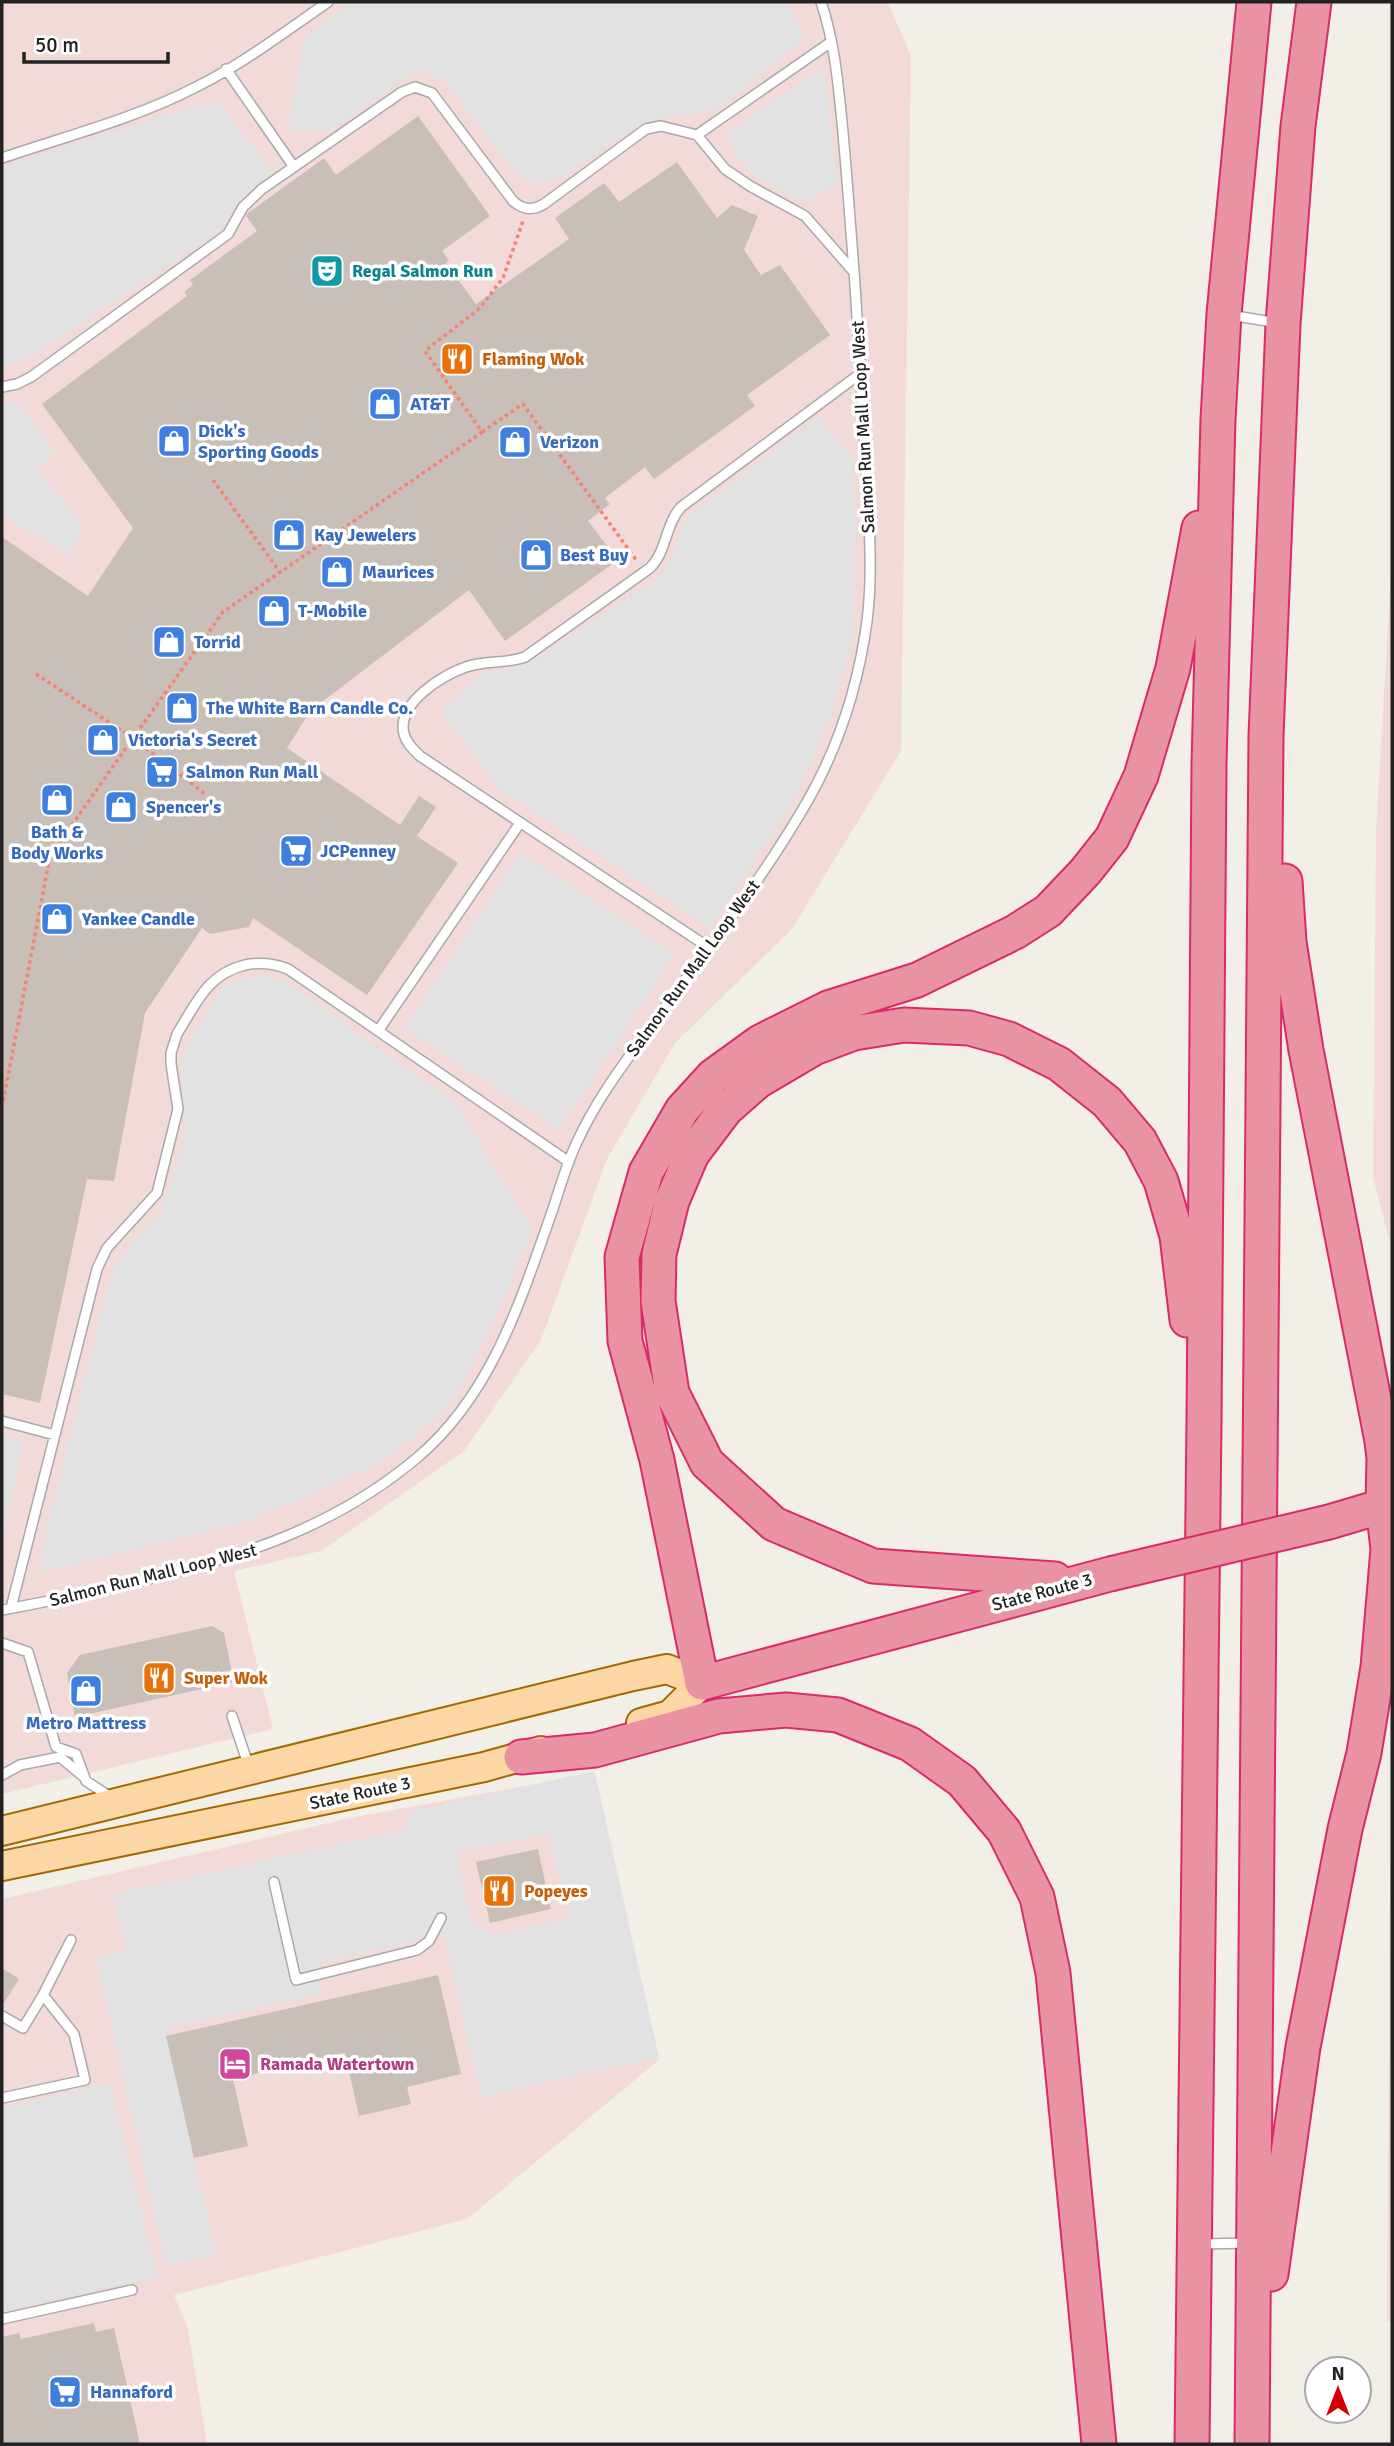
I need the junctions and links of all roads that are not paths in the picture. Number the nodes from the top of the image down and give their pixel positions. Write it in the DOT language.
graph roads {
  1 [pos="328,2"];
  2 [pos="821,2"];
  3 [pos="1254,2"];
  4 [pos="1314,2"];
  5 [pos="831,43"];
  6 [pos="226,69"];
  7 [pos="697,135"];
  8 [pos="2,158"];
  9 [pos="294,167"];
  10 [pos="854,272"];
  11 [pos="1224,314"];
  12 [pos="1283,324"];
  13 [pos="861,373"];
  14 [pos="2,387"];
  15 [pos="1219,419"];
  16 [pos="1276,444"];
  17 [pos="520,823"];
  18 [pos="708,947"];
  19 [pos="378,1031"];
  20 [pos="569,1162"];
  21 [pos="2,1421"];
  22 [pos="1204,1423"];
  23 [pos="55,1435"];
  24 [pos="1389,1505"];
  25 [pos="1096,1578"];
  26 [pos="7,1609"];
  27 [pos="2,1643"];
  28 [pos="702,1682"];
  29 [pos="232,1716"];
  30 [pos="521,1757"];
  31 [pos="2,1763"];
  32 [pos="20,1765"];
  33 [pos="250,1770"];
  34 [pos="2,1775"];
  35 [pos="86,1779"];
  36 [pos="118,1803"];
  37 [pos="2,1831"];
  38 [pos="2,1866"];
  39 [pos="274,1882"];
  40 [pos="441,1918"];
  41 [pos="71,1940"];
  42 [pos="43,1995"];
  43 [pos="2,2016"];
  44 [pos="2,2098"];
  45 [pos="1254,2243"];
  46 [pos="1195,2244"];
  47 [pos="132,2290"];
  48 [pos="2,2319"];
  49 [pos="1253,2408"];
  50 [pos="1099,2444"];
  51 [pos="1192,2444"];
  52 [pos="1252,2444"];
  1 -- 6 [label="lane"];
  2 -- 5 [label="lane, Salmon Run Mall Loop West"];
  3 -- 11 [label="highway"];
  4 -- 12 [label="highway"];
  5 -- 7 [label="lane"];
  5 -- 10 [label="lane, Salmon Run Mall Loop West"];
  6 -- 8 [label="lane"];
  6 -- 9 [label="lane"];
  7 -- 9 [label="lane"];
  7 -- 10 [label="lane"];
  9 -- 14 [label="lane"];
  10 -- 13 [label="lane, Salmon Run Mall Loop West"];
  11 -- 12 [label="lane"];
  11 -- 15 [label="highway"];
  12 -- 16 [label="highway"];
  13 -- 17 [label="lane"];
  13 -- 18 [label="lane, Salmon Run Mall Loop West"];
  15 -- 22 [label="highway"];
  15 -- 28 [label="highway"];
  16 -- 24 [label="highway"];
  16 -- 45 [label="highway"];
  17 -- 18 [label="lane"];
  17 -- 19 [label="lane"];
  18 -- 20 [label="lane, Salmon Run Mall Loop West"];
  19 -- 20 [label="lane"];
  19 -- 23 [label="lane"];
  20 -- 26 [label="lane, Salmon Run Mall Loop West"];
  21 -- 23 [label="lane"];
  22 -- 25 [label="highway"];
  22 -- 46 [label="highway"];
  23 -- 26 [label="lane"];
  24 -- 25 [label="highway, State Route 3, bridge"];
  24 -- 49 [label="highway"];
  25 -- 28 [label="highway, State Route 3"];
  27 -- 35 [label="lane"];
  28 -- 30 [label="main road, State Route 3"];
  28 -- 33 [label="main road"];
  29 -- 33 [label="lane"];
  30 -- 38 [label="main road, State Route 3"];
  30 -- 50 [label="highway"];
  31 -- 32 [label="lane"];
  32 -- 34 [label="lane"];
  32 -- 35 [label="lane"];
  33 -- 36 [label="main road"];
  35 -- 36 [label="lane"];
  36 -- 37 [label="main road"];
  39 -- 40 [label="lane"];
  41 -- 42 [label="lane"];
  42 -- 43 [label="lane"];
  42 -- 44 [label="lane"];
  45 -- 46 [label="lane"];
  45 -- 49 [label="highway"];
  46 -- 51 [label="highway"];
  47 -- 48 [label="lane"];
  49 -- 52 [label="highway"];
}
